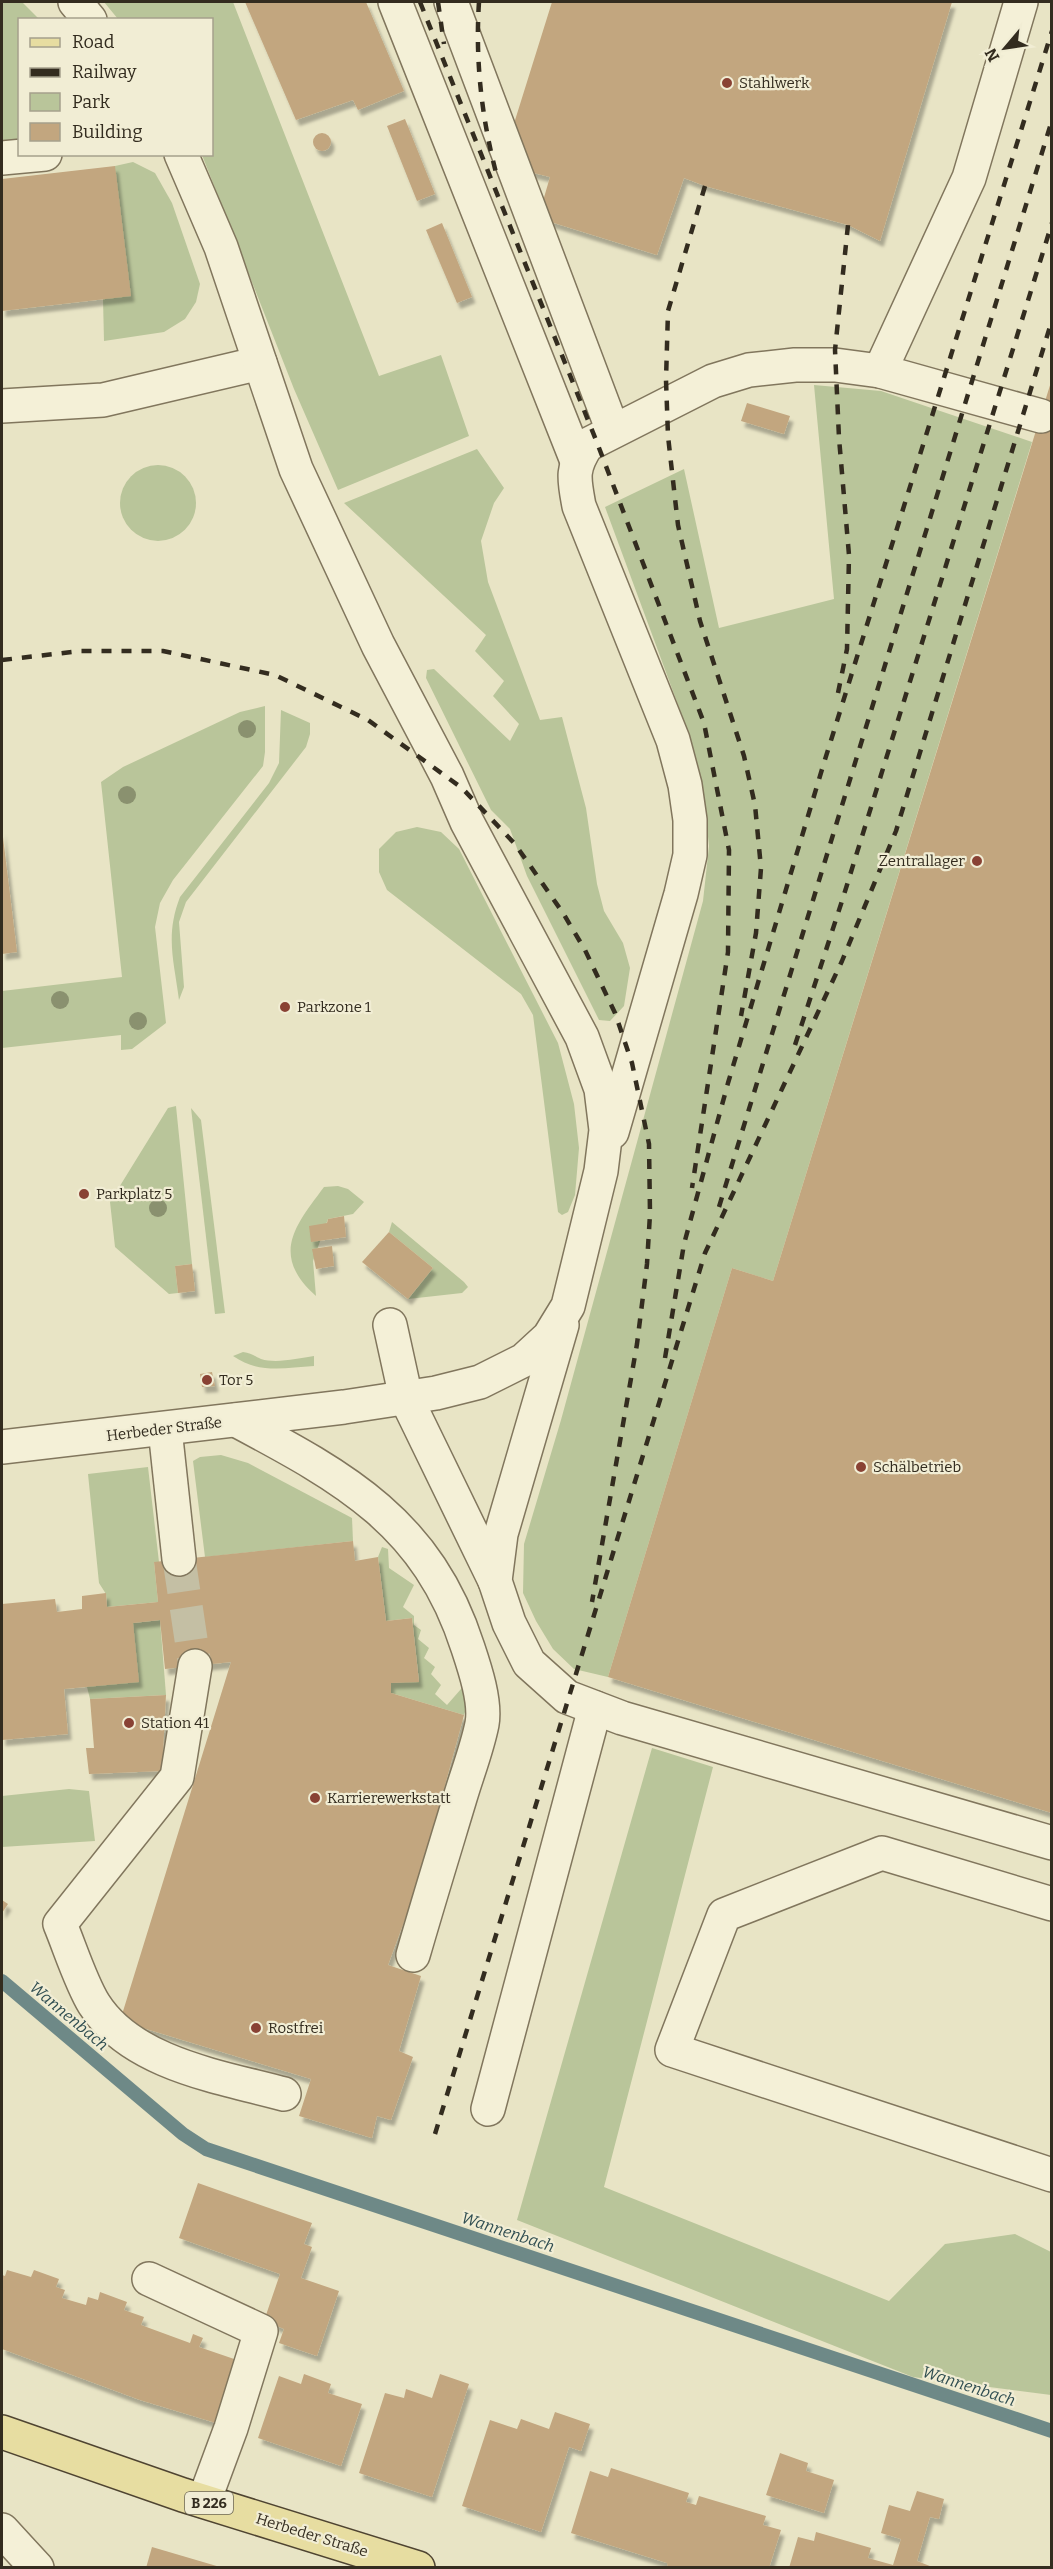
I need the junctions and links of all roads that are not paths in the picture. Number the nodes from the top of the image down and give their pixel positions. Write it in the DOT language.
graph roads {
  1 [pos="75,2"];
  2 [pos="395,2"];
  3 [pos="451,2"];
  4 [pos="1021,2"];
  5 [pos="88,18"];
  6 [pos="24,156"];
  7 [pos="182,156"];
  8 [pos="2,158"];
  9 [pos="260,363"];
  10 [pos="880,371"];
  11 [pos="2,406"];
  12 [pos="1041,416"];
  13 [pos="613,431"];
  14 [pos="577,461"];
  15 [pos="601,1171"];
  16 [pos="568,1306"];
  17 [pos="390,1325"];
  18 [pos="406,1398"];
  19 [pos="236,1420"];
  20 [pos="165,1429"];
  21 [pos="2,1447"];
  22 [pos="179,1559"];
  23 [pos="495,1581"];
  24 [pos="195,1666"];
  25 [pos="595,1708"];
  26 [pos="1052,1843"];
  27 [pos="1052,1904"];
  28 [pos="413,1955"];
  29 [pos="284,2094"];
  30 [pos="488,2109"];
  31 [pos="1052,2175"];
  32 [pos="149,2279"];
  33 [pos="2,2432"];
  34 [pos="204,2501"];
  35 [pos="2,2530"];
  36 [pos="37,2568"];
  37 [pos="418,2568"];
  1 -- 5 [label="street"];
  2 -- 14 [label="street"];
  3 -- 13 [label="street"];
  4 -- 10 [label="street"];
  6 -- 8 [label="street"];
  7 -- 9 [label="street"];
  9 -- 11 [label="street"];
  9 -- 15 [label="street"];
  10 -- 12 [label="street"];
  10 -- 13 [label="street"];
  13 -- 14 [label="street"];
  14 -- 15 [label="street"];
  15 -- 16 [label="street"];
  16 -- 18 [label="street, Herbeder Straße"];
  16 -- 23 [label="street"];
  17 -- 18 [label="street"];
  18 -- 19 [label="street, Herbeder Straße"];
  18 -- 23 [label="street"];
  19 -- 20 [label="street, Herbeder Straße"];
  19 -- 28 [label="street"];
  20 -- 21 [label="street, Herbeder Straße"];
  20 -- 22 [label="street"];
  23 -- 25 [label="street"];
  24 -- 29 [label="street"];
  25 -- 26 [label="street"];
  25 -- 30 [label="street"];
  27 -- 31 [label="street"];
  32 -- 34 [label="street"];
  33 -- 34 [label="main road, Herbeder Straße / B 226"];
  34 -- 37 [label="main road, Herbeder Straße / B 226"];
  35 -- 36 [label="street"];
}
